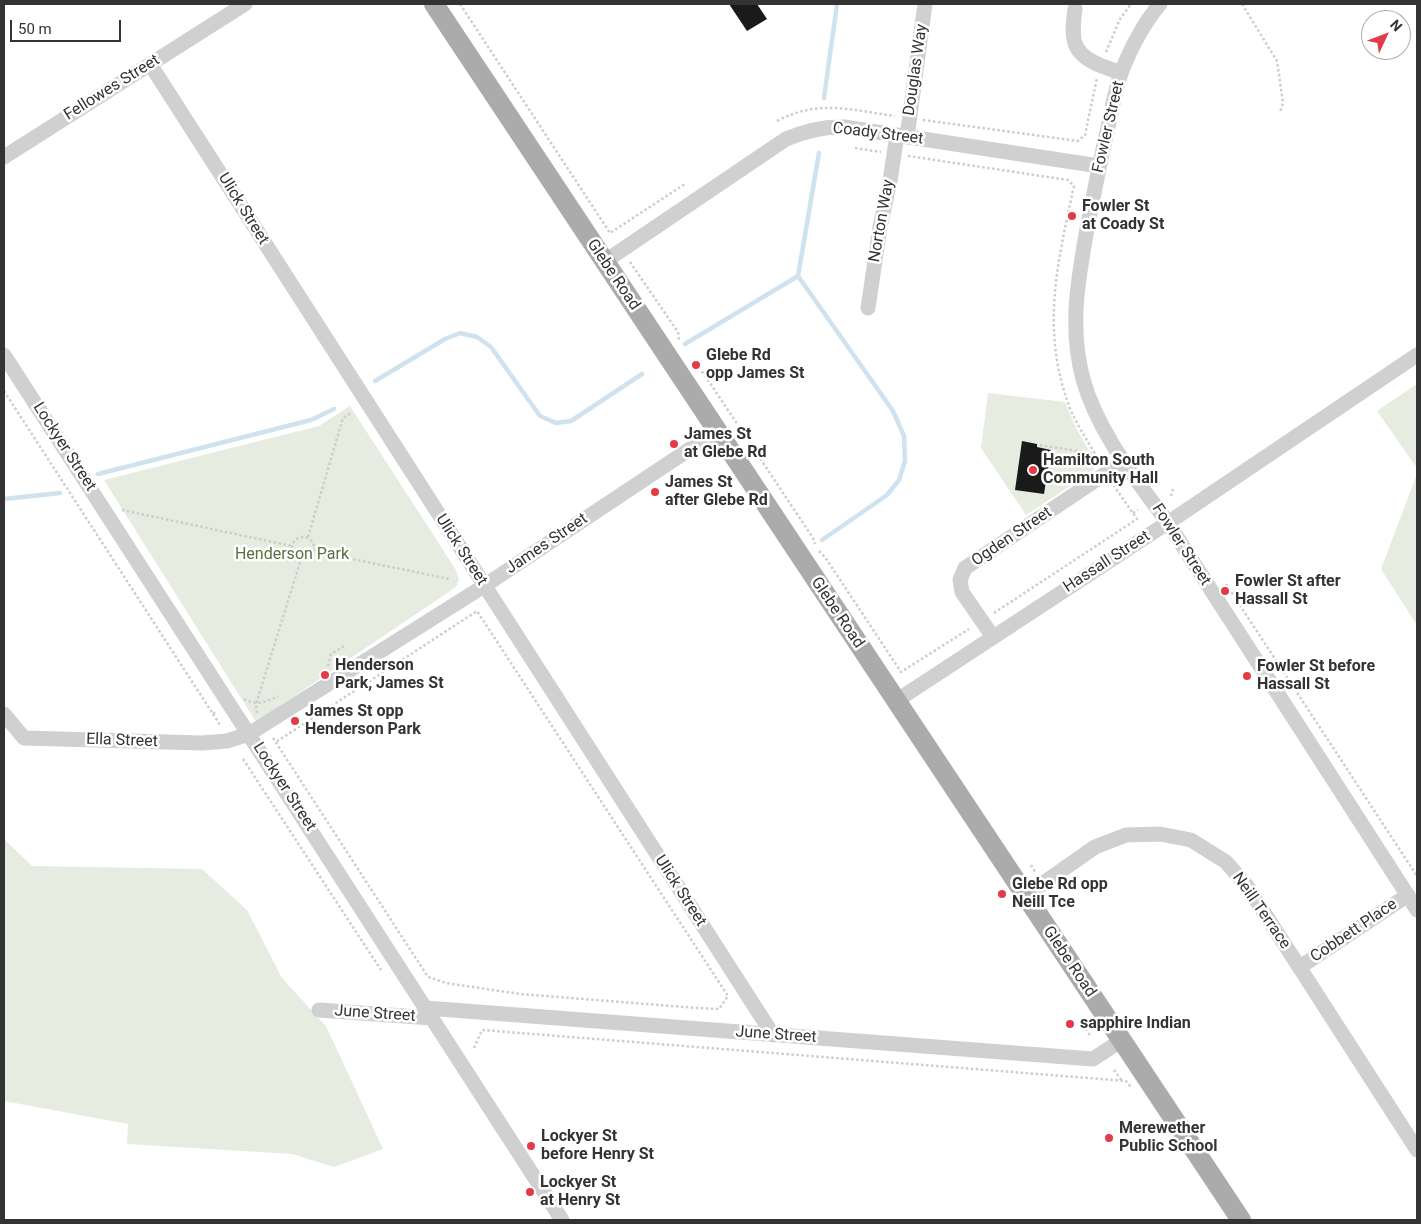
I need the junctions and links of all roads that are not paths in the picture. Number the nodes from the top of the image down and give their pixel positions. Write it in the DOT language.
graph roads {
  1 [pos="245,4"];
  2 [pos="434,4"];
  3 [pos="925,4"];
  4 [pos="1160,4"];
  5 [pos="1075,9"];
  6 [pos="150,64"];
  7 [pos="1121,74"];
  8 [pos="902,136"];
  9 [pos="4,157"];
  10 [pos="1099,166"];
  11 [pos="604,262"];
  12 [pos="868,308"];
  13 [pos="4,355"];
  14 [pos="1417,355"];
  15 [pos="716,431"];
  16 [pos="1124,461"];
  17 [pos="1168,523"];
  18 [pos="484,586"];
  19 [pos="993,637"];
  20 [pos="896,701"];
  21 [pos="4,714"];
  22 [pos="249,734"];
  23 [pos="1408,895"];
  24 [pos="1025,896"];
  25 [pos="1417,910"];
  26 [pos="1300,967"];
  27 [pos="319,1010"];
  28 [pos="429,1013"];
  29 [pos="773,1035"];
  30 [pos="1122,1040"];
  31 [pos="1417,1150"];
  32 [pos="562,1220"];
  33 [pos="1241,1220"];
  1 -- 6 [label="street, Fellowes Street"];
  2 -- 11 [label="main road, Glebe Road"];
  3 -- 8 [label="street, Douglas Way"];
  4 -- 7 [label="street, Fowler Street"];
  5 -- 7 [label="street"];
  6 -- 9 [label="street, Fellowes Street"];
  6 -- 18 [label="street, Ulick Street"];
  7 -- 10 [label="street, Fowler Street"];
  8 -- 10 [label="street, Coady Street"];
  8 -- 11 [label="street, Coady Street"];
  8 -- 12 [label="street, Norton Way"];
  10 -- 16 [label="street, Fowler Street"];
  11 -- 15 [label="main road, Glebe Road"];
  13 -- 22 [label="street, Lockyer Street"];
  14 -- 17 [label="street, Hassall Street"];
  15 -- 18 [label="street, James Street"];
  15 -- 20 [label="main road, Glebe Road"];
  16 -- 17 [label="street, Fowler Street"];
  16 -- 19 [label="street, Ogden Street"];
  17 -- 19 [label="street, Hassall Street"];
  17 -- 23 [label="street, Fowler Street"];
  18 -- 22 [label="street, James Street"];
  18 -- 29 [label="street, Ulick Street"];
  19 -- 20 [label="street, Hassall Street"];
  20 -- 24 [label="main road, Glebe Road"];
  21 -- 22 [label="street, Ella Street"];
  22 -- 28 [label="street, Lockyer Street"];
  23 -- 25 [label="street, Fowler Street"];
  23 -- 26 [label="street, Cobbett Place"];
  24 -- 26 [label="street, Neill Terrace"];
  24 -- 30 [label="main road, Glebe Road"];
  26 -- 31 [label="street, Neill Terrace"];
  27 -- 28 [label="street, June Street"];
  28 -- 29 [label="street, June Street"];
  28 -- 32 [label="street, Lockyer Street"];
  29 -- 30 [label="street, June Street"];
  30 -- 33 [label="main road, Glebe Road"];
}
